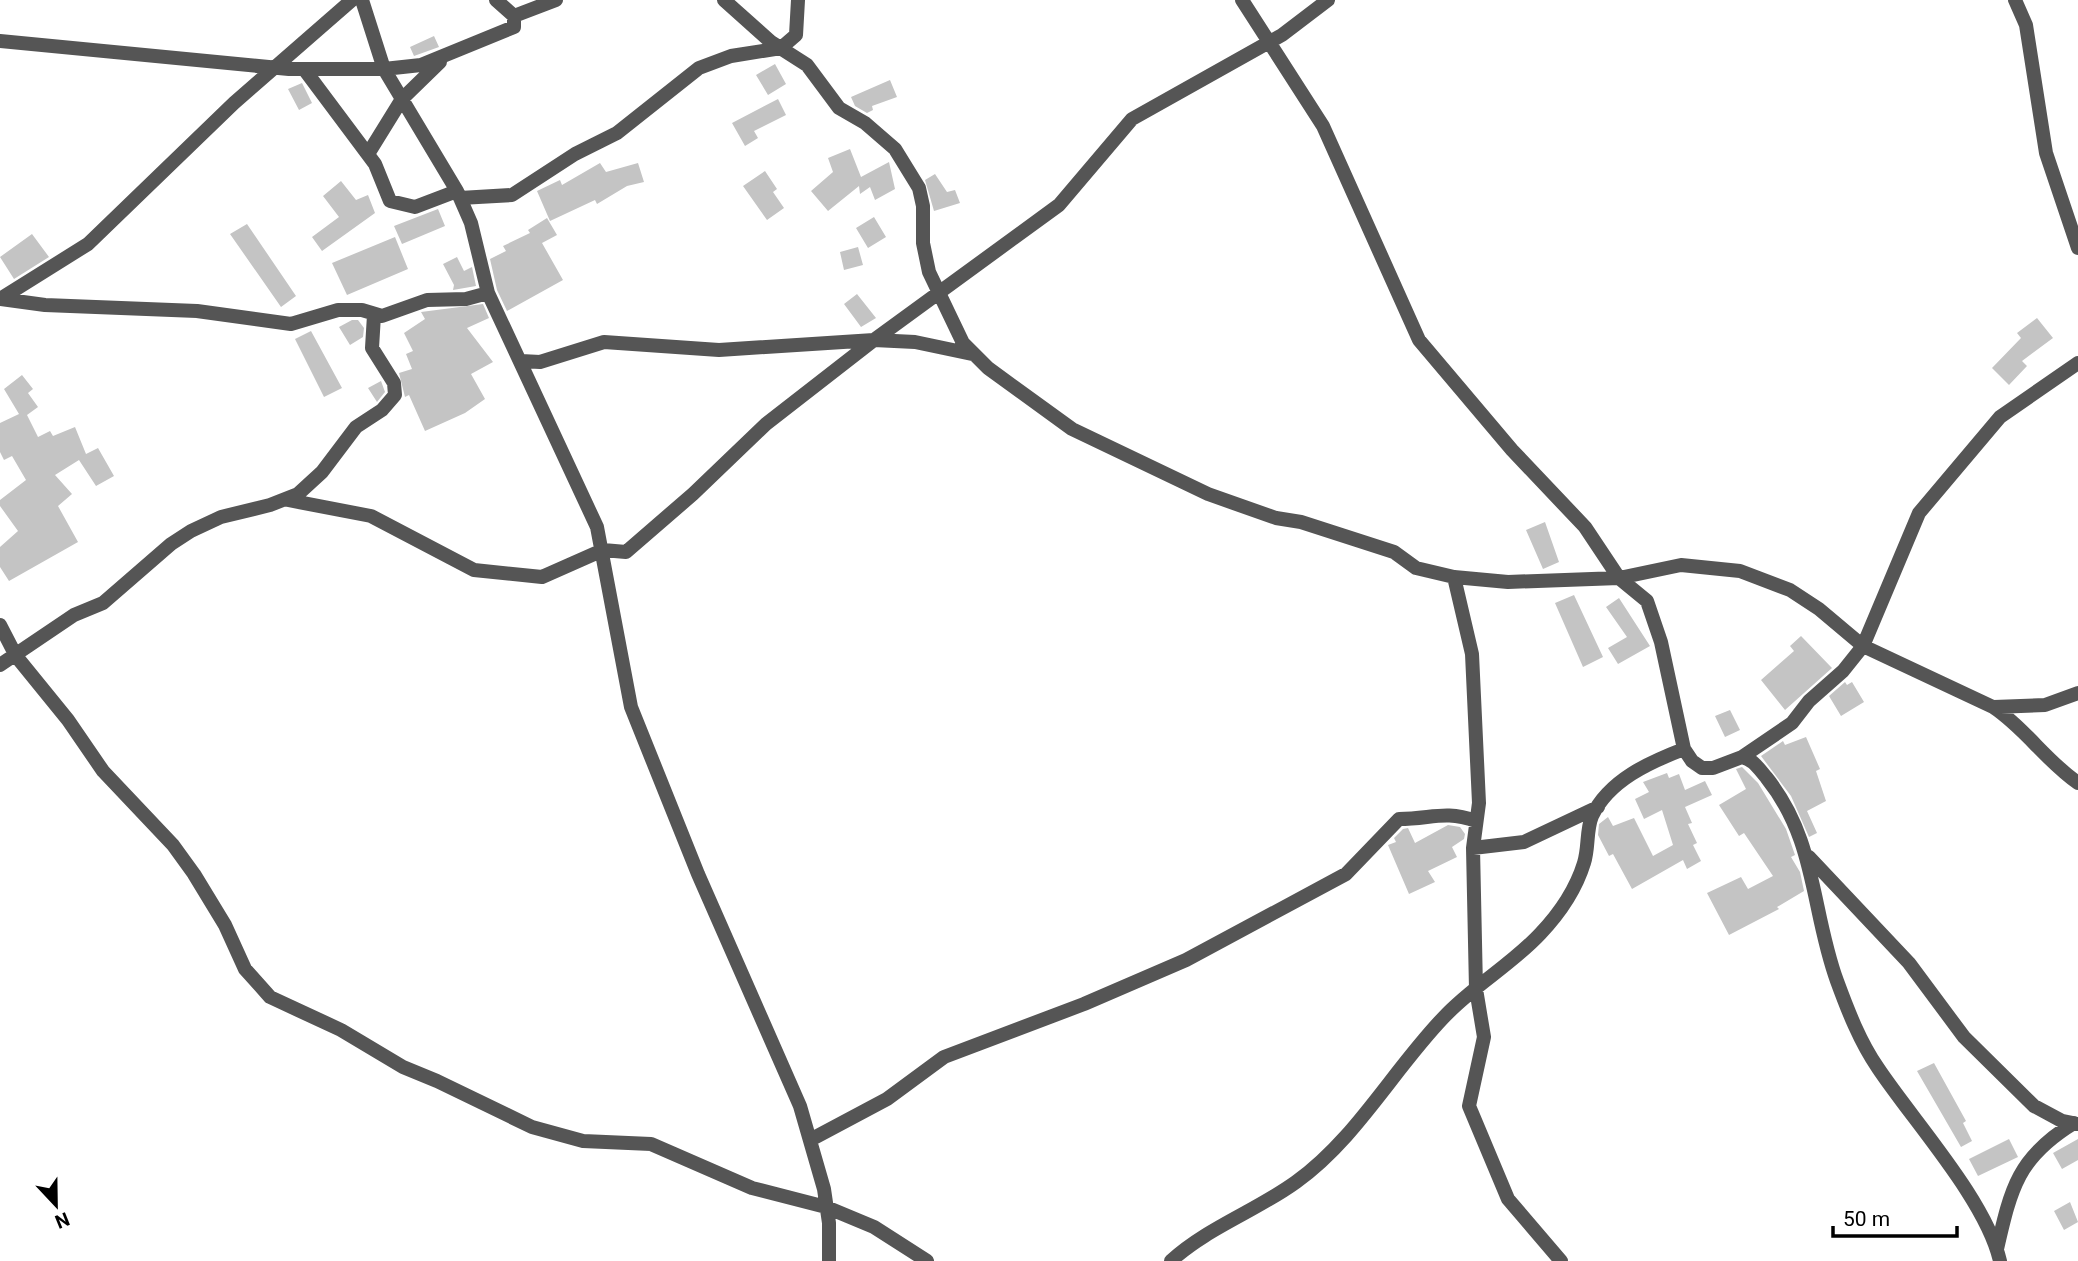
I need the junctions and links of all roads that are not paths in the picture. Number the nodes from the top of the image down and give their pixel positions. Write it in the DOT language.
graph roads {
  1 [pos="352,0"];
  2 [pos="362,0"];
  3 [pos="496,0"];
  4 [pos="556,0"];
  5 [pos="724,0"];
  6 [pos="798,0"];
  7 [pos="1242,0"];
  8 [pos="1328,0"];
  9 [pos="2015,0"];
  10 [pos="514,16"];
  11 [pos="0,41"];
  12 [pos="1267,44"];
  13 [pos="781,48"];
  14 [pos="447,57"];
  15 [pos="277,68"];
  16 [pos="304,69"];
  17 [pos="384,69"];
  18 [pos="402,99"];
  19 [pos="368,154"];
  20 [pos="458,195"];
  21 [pos="2078,248"];
  22 [pos="488,293"];
  23 [pos="939,295"];
  24 [pos="0,299"];
  25 [pos="374,315"];
  26 [pos="874,340"];
  27 [pos="972,354"];
  28 [pos="521,361"];
  29 [pos="2078,363"];
  30 [pos="288,499"];
  31 [pos="603,550"];
  32 [pos="1454,577"];
  33 [pos="1619,578"];
  34 [pos="0,625"];
  35 [pos="1863,646"];
  36 [pos="16,656"];
  37 [pos="0,665"];
  38 [pos="2078,693"];
  39 [pos="1993,706"];
  40 [pos="1684,749"];
  41 [pos="1742,757"];
  42 [pos="2078,783"];
  43 [pos="1600,806"];
  44 [pos="1476,821"];
  45 [pos="1473,848"];
  46 [pos="1808,856"];
  47 [pos="1476,989"];
  48 [pos="2076,1124"];
  49 [pos="810,1139"];
  50 [pos="827,1207"];
  51 [pos="1998,1256"];
  52 [pos="829,1261"];
  53 [pos="928,1261"];
  54 [pos="1171,1261"];
  55 [pos="1562,1261"];
  1 -- 15 [label="street"];
  2 -- 17 [label="street"];
  3 -- 10 [label="street"];
  4 -- 10 [label="street"];
  5 -- 13 [label="street"];
  6 -- 13 [label="street"];
  7 -- 12 [label="street"];
  8 -- 12 [label="street"];
  9 -- 21 [label="street"];
  10 -- 14 [label="street"];
  11 -- 15 [label="street"];
  12 -- 23 [label="street"];
  12 -- 33 [label="street"];
  13 -- 20 [label="street"];
  13 -- 23 [label="street"];
  14 -- 17 [label="street"];
  14 -- 18 [label="street"];
  15 -- 16 [label="street"];
  15 -- 24 [label="street"];
  16 -- 17 [label="street"];
  16 -- 19 [label="street"];
  17 -- 18 [label="street"];
  18 -- 19 [label="street"];
  18 -- 20 [label="street"];
  19 -- 20 [label="street"];
  20 -- 22 [label="street"];
  22 -- 25 [label="street"];
  22 -- 28 [label="street"];
  23 -- 26 [label="street"];
  23 -- 27 [label="street"];
  24 -- 25 [label="street"];
  25 -- 30 [label="street"];
  26 -- 27 [label="street"];
  26 -- 28 [label="street"];
  26 -- 31 [label="street"];
  27 -- 32 [label="street"];
  28 -- 31 [label="street"];
  29 -- 35 [label="street"];
  30 -- 31 [label="street"];
  30 -- 36 [label="street"];
  31 -- 49 [label="street"];
  32 -- 33 [label="street"];
  32 -- 44 [label="street"];
  33 -- 35 [label="street"];
  33 -- 40 [label="street"];
  34 -- 36 [label="street"];
  35 -- 39 [label="street"];
  35 -- 41 [label="street"];
  36 -- 37 [label="street"];
  36 -- 50 [label="street"];
  38 -- 39 [label="street"];
  39 -- 42 [label="street"];
  40 -- 41 [label="street"];
  40 -- 43 [label="street"];
  41 -- 46 [label="street"];
  43 -- 45 [label="street"];
  43 -- 47 [label="street"];
  44 -- 45 [label="street"];
  44 -- 49 [label="street"];
  45 -- 47 [label="street"];
  46 -- 48 [label="street"];
  46 -- 51 [label="street"];
  47 -- 54 [label="street"];
  47 -- 55 [label="street"];
  48 -- 51 [label="street"];
  49 -- 50 [label="street"];
  50 -- 52 [label="street"];
  50 -- 53 [label="street"];
}
